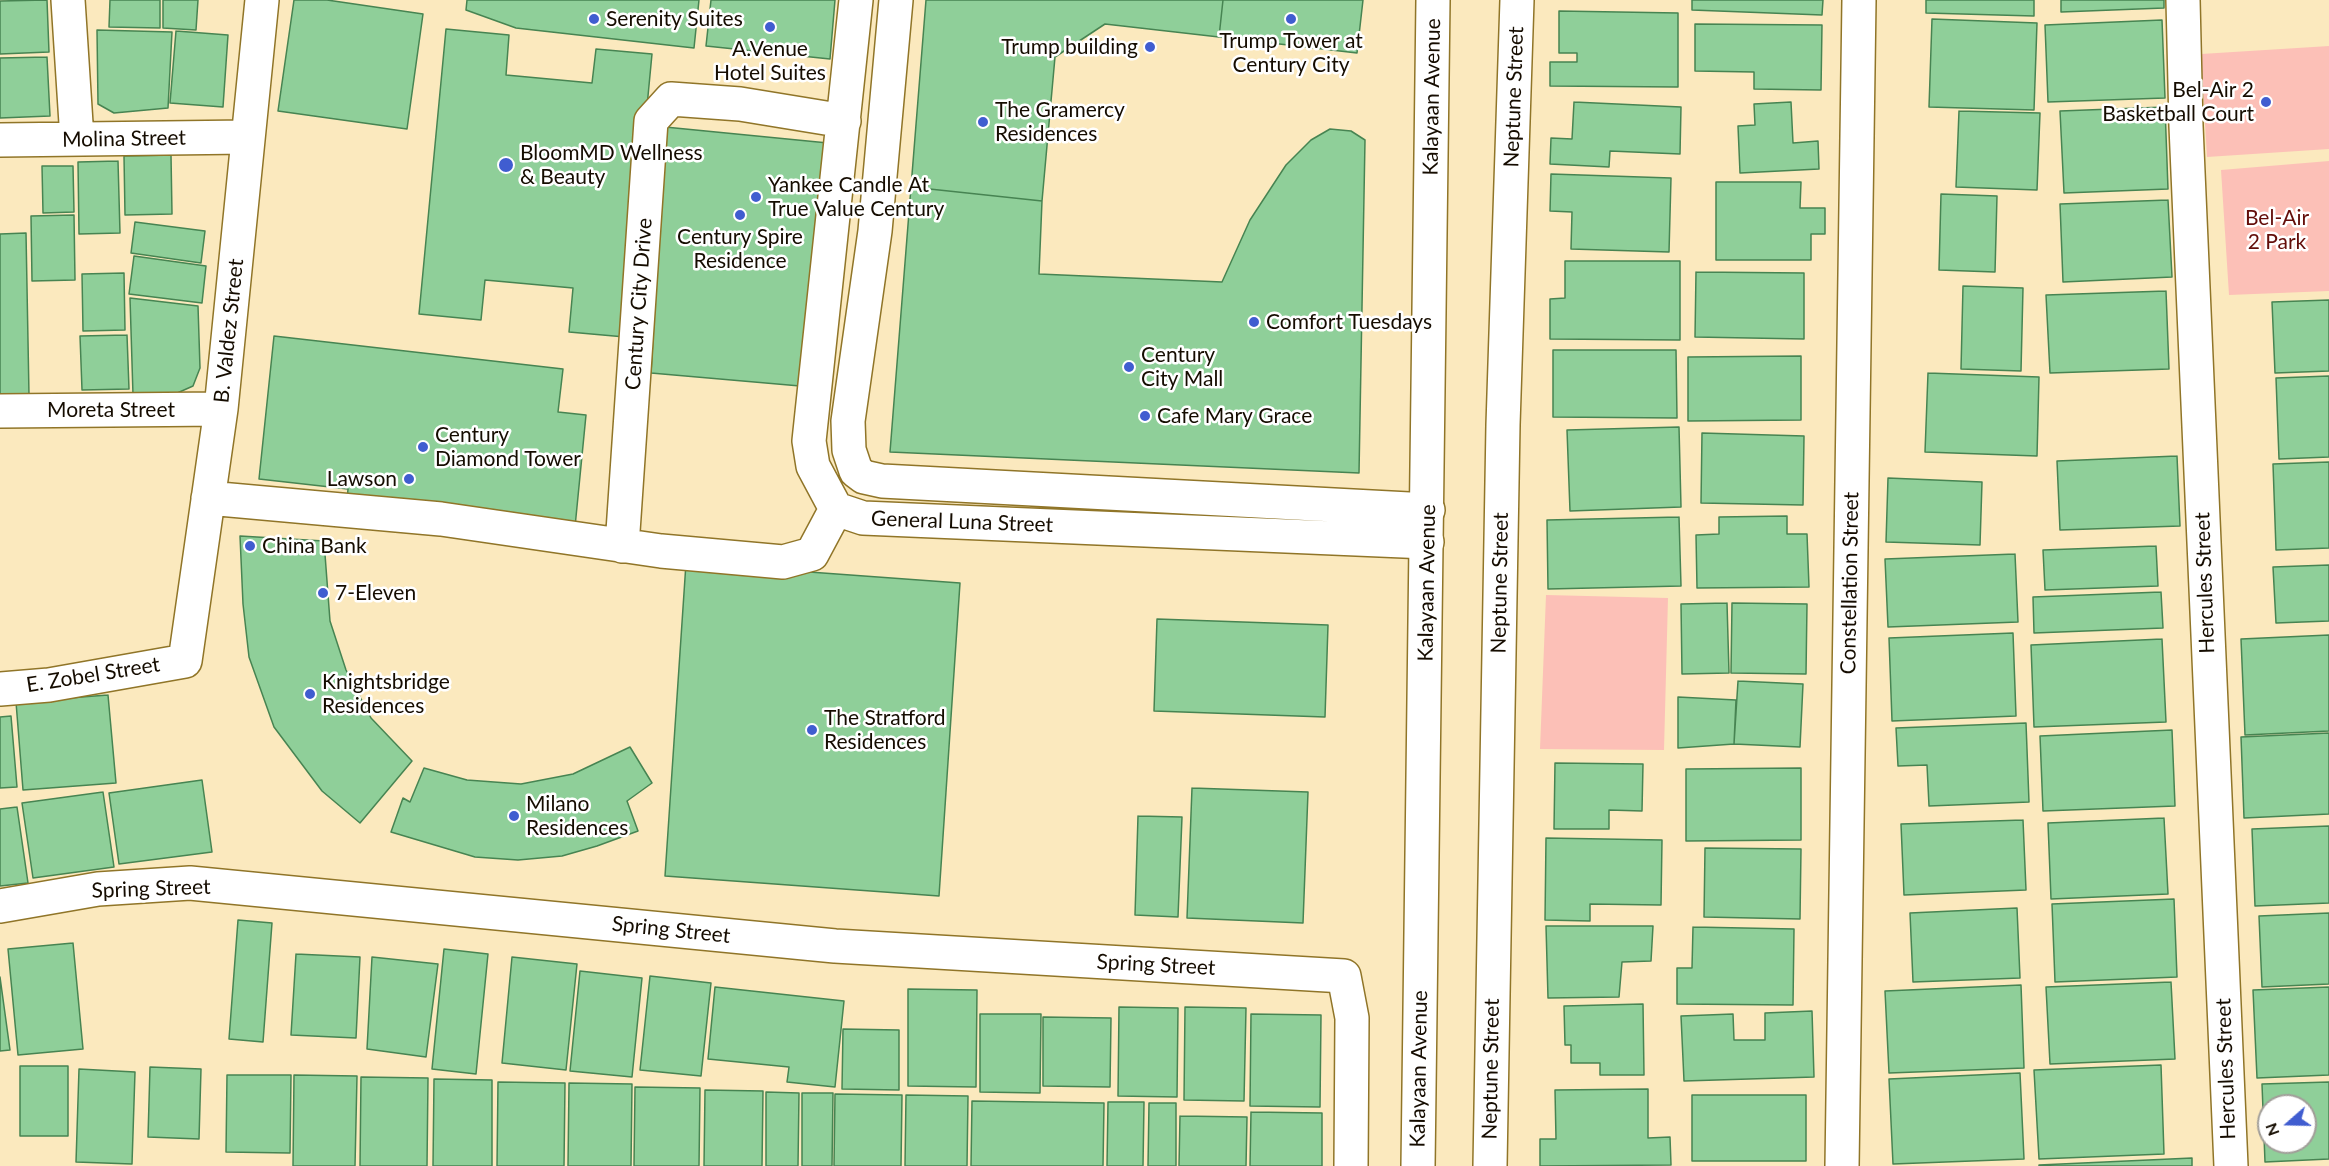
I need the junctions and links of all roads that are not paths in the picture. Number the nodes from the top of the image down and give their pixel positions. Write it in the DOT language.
graph roads {
  1 [pos="68,0"];
  2 [pos="262,0"];
  3 [pos="856,0"];
  4 [pos="896,0"];
  5 [pos="1433,0"];
  6 [pos="1517,0"];
  7 [pos="1859,0"];
  8 [pos="2183,0"];
  9 [pos="851,50"];
  10 [pos="891,54"];
  11 [pos="843,121"];
  12 [pos="248,137"];
  13 [pos="77,139"];
  14 [pos="0,140"];
  15 [pos="221,410"];
  16 [pos="0,411"];
  17 [pos="1131,494"];
  18 [pos="208,498"];
  19 [pos="836,509"];
  20 [pos="1428,510"];
  21 [pos="1130,529"];
  22 [pos="1427,542"];
  23 [pos="622,546"];
  24 [pos="185,660"];
  25 [pos="0,689"];
  26 [pos="0,906"];
  27 [pos="1351,1166"];
  28 [pos="1418,1166"];
  29 [pos="1490,1166"];
  30 [pos="1842,1166"];
  31 [pos="2231,1166"];
  1 -- 13 [label="street"];
  2 -- 12 [label="street, B. Valdez Street"];
  3 -- 9 [label="street"];
  4 -- 10 [label="street, General Luna Street"];
  5 -- 20 [label="street, Kalayaan Avenue"];
  6 -- 29 [label="street, Neptune Street"];
  7 -- 30 [label="street, Constellation Street"];
  8 -- 31 [label="street, Hercules Street"];
  9 -- 10 [label="street"];
  9 -- 11 [label="street"];
  10 -- 17 [label="street, General Luna Street"];
  11 -- 19 [label="street"];
  11 -- 23 [label="street, Century City Drive"];
  12 -- 13 [label="street, Molina Street"];
  12 -- 15 [label="street, B. Valdez Street"];
  13 -- 14 [label="street, Molina Street"];
  15 -- 16 [label="street, Moreta Street"];
  15 -- 18 [label="street, B. Valdez Street"];
  17 -- 20 [label="street, General Luna Street"];
  17 -- 21 [label="street"];
  18 -- 23 [label="street"];
  18 -- 24 [label="street, B. Valdez Street"];
  19 -- 21 [label="street, General Luna Street"];
  19 -- 23 [label="street"];
  20 -- 22 [label="street, Kalayaan Avenue"];
  21 -- 22 [label="street, General Luna Street"];
  22 -- 28 [label="street, Kalayaan Avenue"];
  24 -- 25 [label="street, E. Zobel Street"];
  26 -- 27 [label="street, Spring Street"];
}
